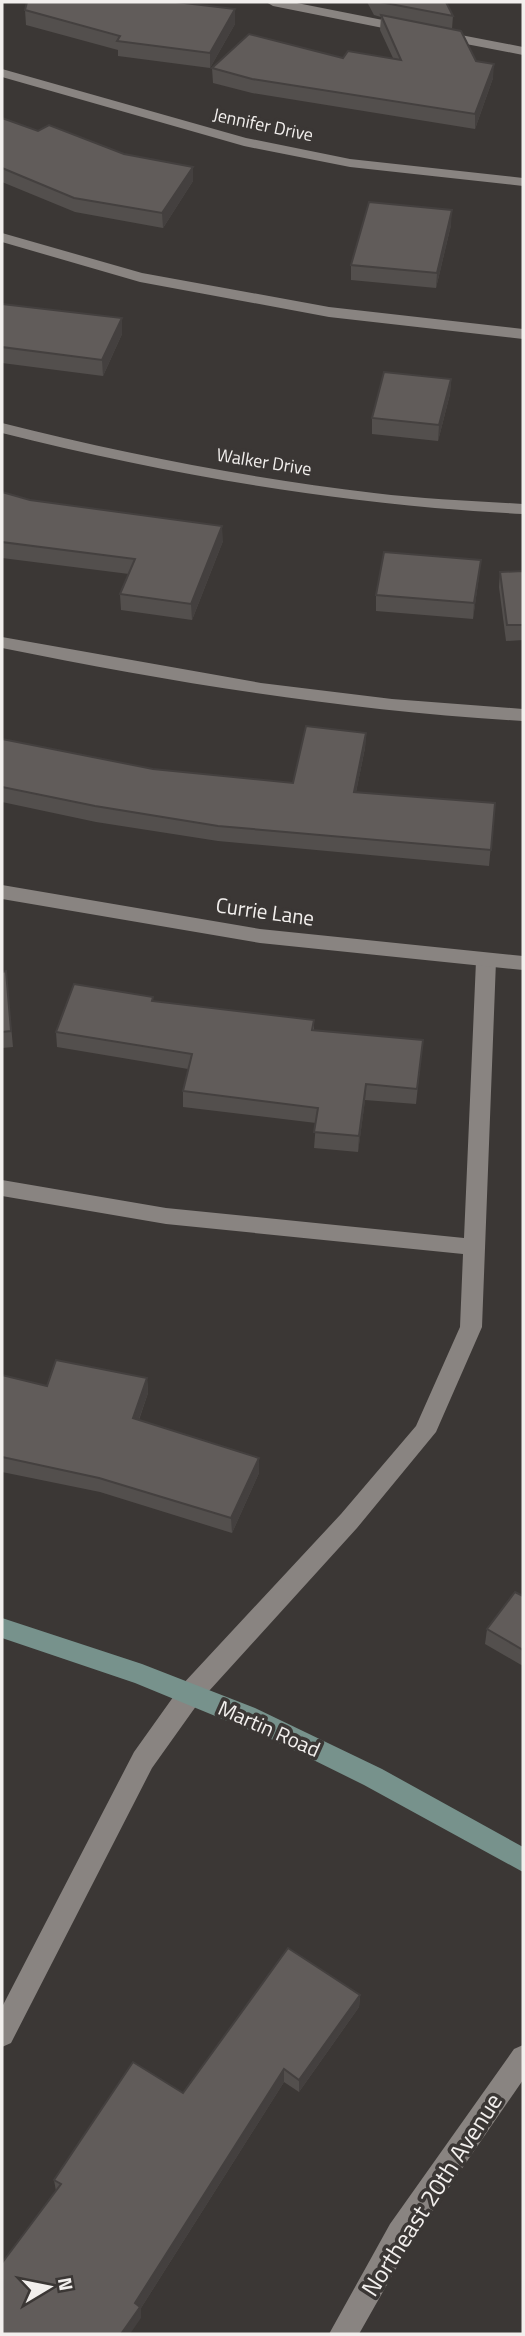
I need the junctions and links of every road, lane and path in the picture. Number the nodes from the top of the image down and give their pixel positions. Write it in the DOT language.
graph roads {
  1 [pos="273,2"];
  2 [pos="523,51"];
  3 [pos="2,73"];
  4 [pos="523,182"];
  5 [pos="2,237"];
  6 [pos="523,334"];
  7 [pos="2,428"];
  8 [pos="523,509"];
  9 [pos="2,642"];
  10 [pos="523,715"];
  11 [pos="2,892"];
  12 [pos="486,961"];
  13 [pos="523,963"];
  14 [pos="2,1188"];
  15 [pos="475,1247"];
  16 [pos="2,1628"];
  17 [pos="190,1694"];
  18 [pos="523,1860"];
  19 [pos="2,2034"];
  20 [pos="523,2058"];
  21 [pos="342,2334"];
  1 -- 2 [label="street"];
  3 -- 4 [label="street, Jennifer Drive"];
  5 -- 6 [label="street"];
  7 -- 8 [label="street, Walker Drive"];
  9 -- 10 [label="street"];
  11 -- 12 [label="street, Currie Lane"];
  12 -- 13 [label="street, Currie Lane"];
  12 -- 15 [label="street"];
  14 -- 15 [label="street"];
  15 -- 17 [label="street"];
  16 -- 17 [label="street, Martin Road"];
  17 -- 18 [label="street, Martin Road"];
  17 -- 19 [label="street"];
  20 -- 21 [label="street, Northeast 20th Avenue"];
}
